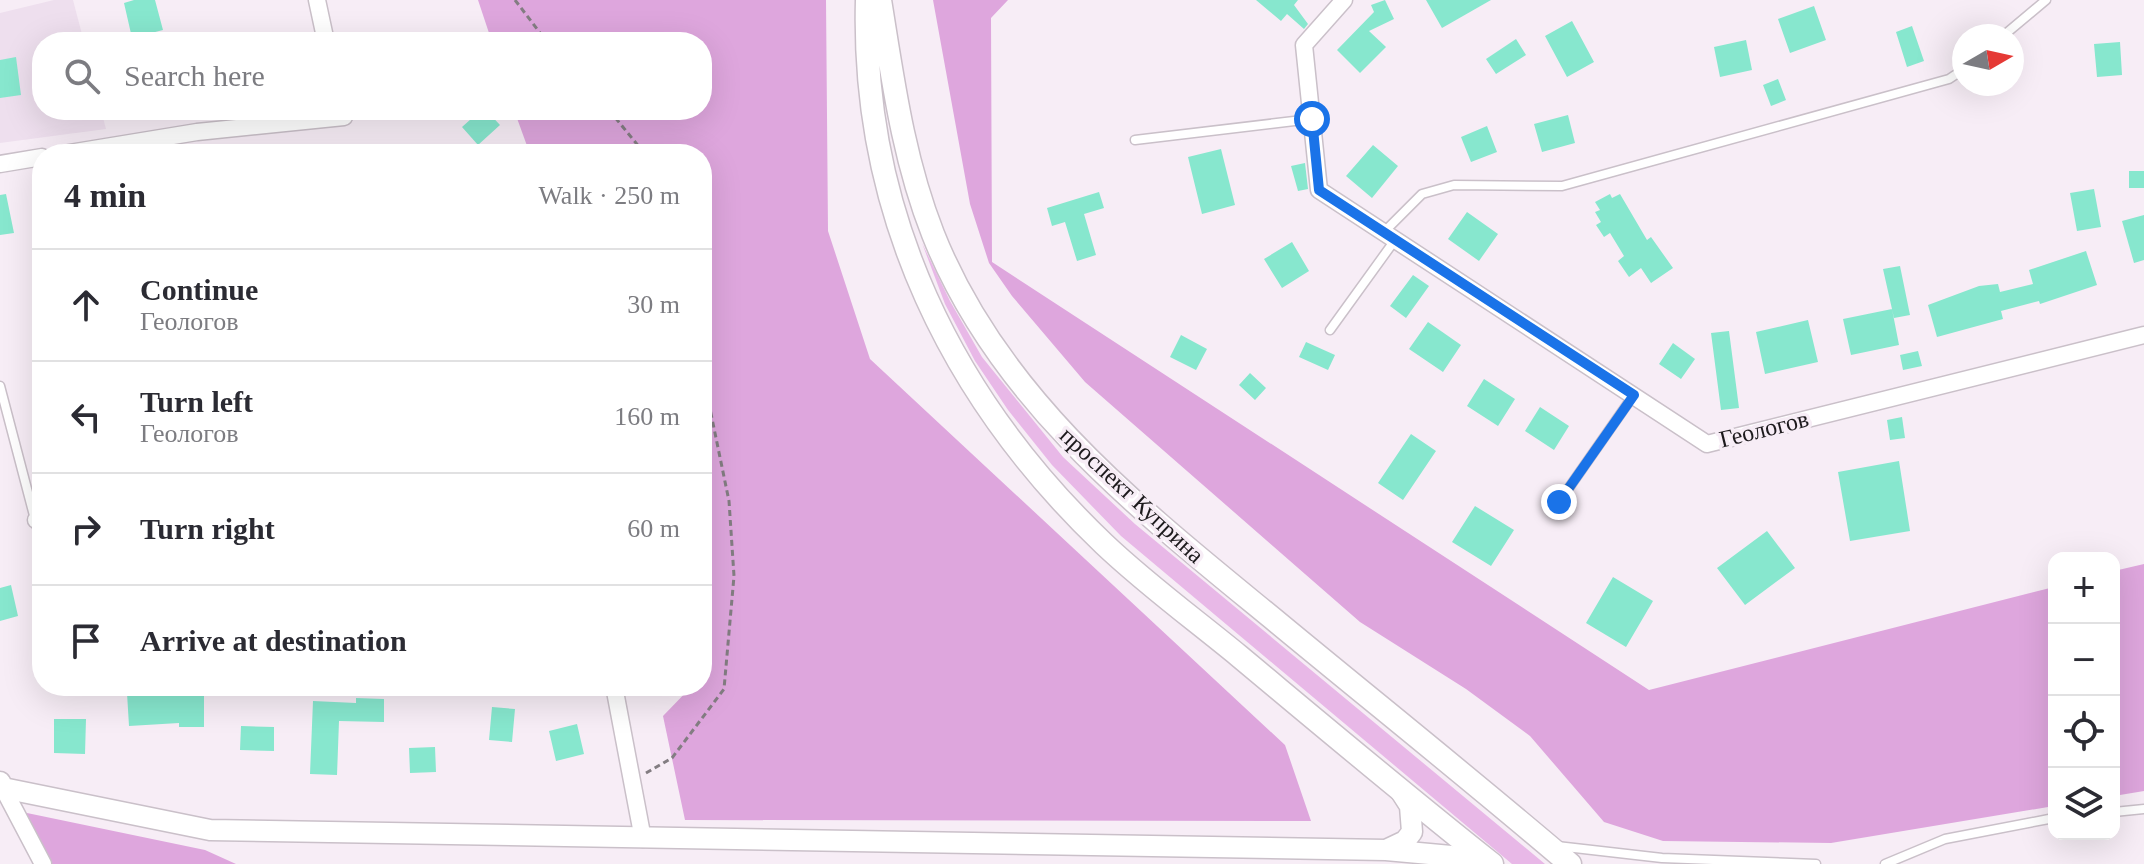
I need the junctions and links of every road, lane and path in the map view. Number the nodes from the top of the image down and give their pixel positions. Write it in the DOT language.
graph roads {
  1 [pos="317,0"];
  2 [pos="515,0"];
  3 [pos="867,0"];
  4 [pos="880,0"];
  5 [pos="1344,0"];
  6 [pos="2046,0"];
  7 [pos="2017,24"];
  8 [pos="324,32"];
  9 [pos="539,32"];
  10 [pos="1952,77"];
  11 [pos="1312,119"];
  12 [pos="294,120"];
  13 [pos="617,120"];
  14 [pos="1135,140"];
  15 [pos="124,144"];
  16 [pos="637,144"];
  17 [pos="32,159"];
  18 [pos="0,164"];
  19 [pos="1390,236"];
  20 [pos="1330,330"];
  21 [pos="2144,335"];
  22 [pos="0,386"];
  23 [pos="1634,395"];
  24 [pos="712,419"];
  25 [pos="32,496"];
  26 [pos="1559,502"];
  27 [pos="616,696"];
  28 [pos="632,781"];
  29 [pos="1,788"];
  30 [pos="1401,791"];
  31 [pos="2144,809"];
  32 [pos="2120,811"];
  33 [pos="2048,819"];
  34 [pos="643,839"];
  35 [pos="1548,845"];
  36 [pos="1386,850"];
  37 [pos="1289,856"];
  38 [pos="1662,858"];
  39 [pos="43,864"];
  40 [pos="1476,864"];
  41 [pos="1492,864"];
  42 [pos="1570,864"];
  43 [pos="1644,864"];
  44 [pos="1816,864"];
  45 [pos="1885,864"];
  1 -- 8 [label="street"];
  2 -- 9 [label="path"];
  3 -- 30 [label="main road, проспект Куприна"];
  4 -- 35 [label="main road, проспект Куприна"];
  5 -- 11 [label="street, Геологов"];
  6 -- 7 [label="lane"];
  10 -- 19 [label="lane"];
  11 -- 14 [label="lane"];
  11 -- 19 [label="street, Геологов"];
  12 -- 15 [label="street"];
  13 -- 16 [label="path"];
  17 -- 18 [label="street"];
  19 -- 20 [label="lane"];
  19 -- 23 [label="street, Геологов"];
  21 -- 23 [label="street, Геологов"];
  22 -- 25 [label="lane"];
  23 -- 26 [label="lane"];
  24 -- 28 [label="path"];
  27 -- 28 [label="street"];
  28 -- 34 [label="street"];
  29 -- 34 [label="street"];
  29 -- 39 [label="street"];
  30 -- 36 [label="street"];
  30 -- 41 [label="main road, проспект Куприна"];
  31 -- 32 [label="lane"];
  33 -- 45 [label="lane"];
  34 -- 37 [label="street"];
  35 -- 38 [label="lane"];
  35 -- 42 [label="main road, проспект Куприна"];
  36 -- 37 [label="street"];
  36 -- 40 [label="street"];
  38 -- 43 [label="lane"];
  38 -- 44 [label="lane"];
}
